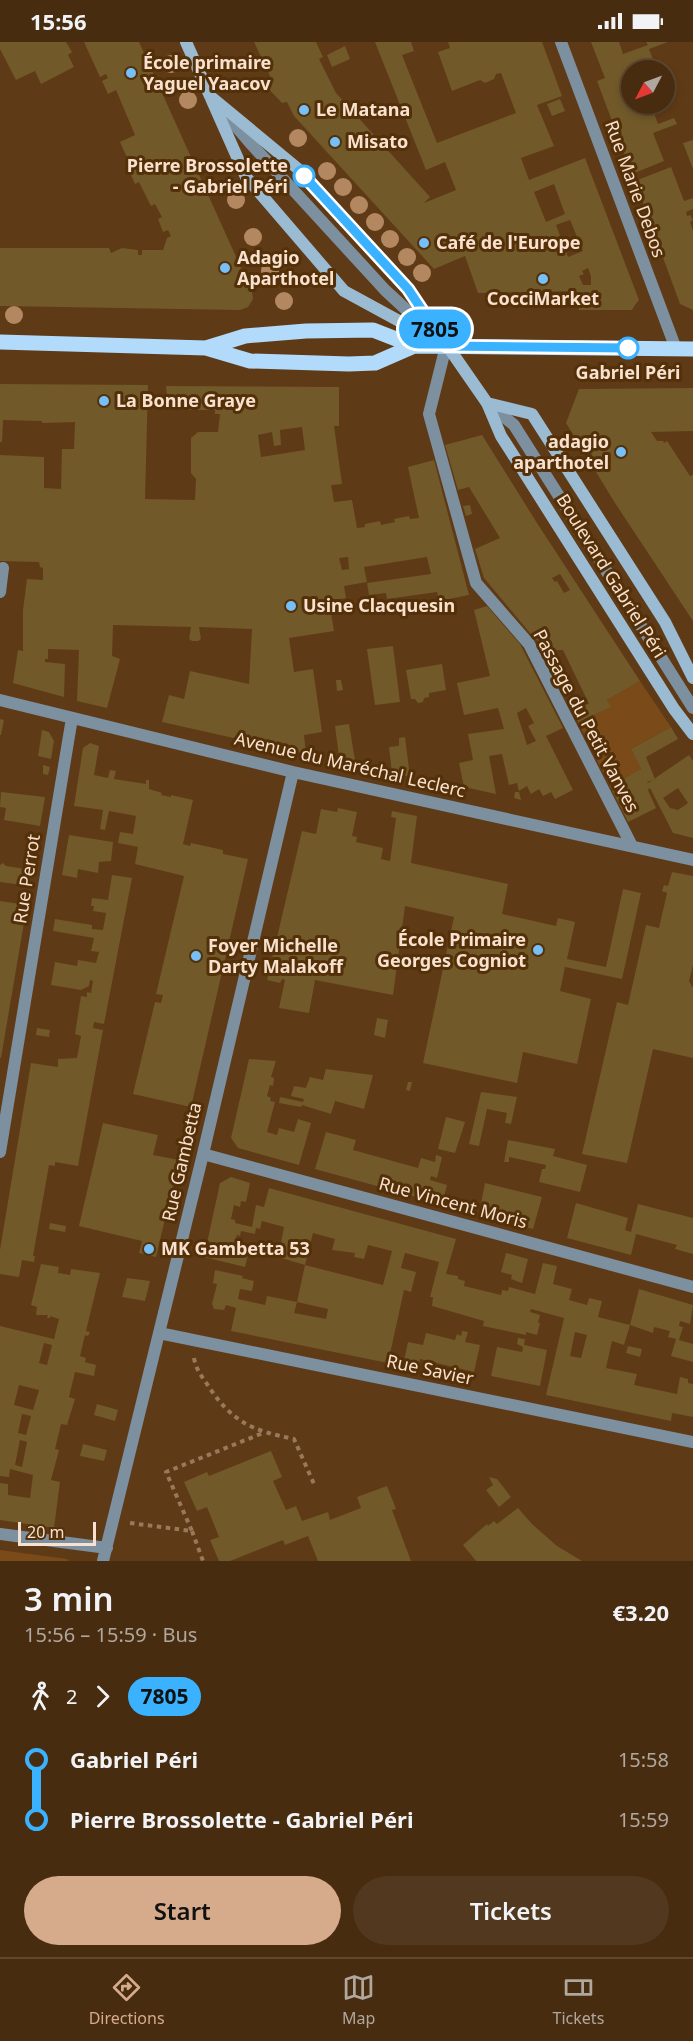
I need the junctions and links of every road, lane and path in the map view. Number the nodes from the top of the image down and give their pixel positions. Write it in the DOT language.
graph roads {
  1 [pos="186,42"];
  2 [pos="561,42"];
  3 [pos="210,96"];
  4 [pos="0,342"];
  5 [pos="414,345"];
  6 [pos="446,346"];
  7 [pos="206,348"];
  8 [pos="675,349"];
  9 [pos="693,349"];
  10 [pos="487,402"];
  11 [pos="3,568"];
  12 [pos="0,592"];
  13 [pos="693,678"];
  14 [pos="0,700"];
  15 [pos="693,708"];
  16 [pos="72,718"];
  17 [pos="693,734"];
  18 [pos="293,771"];
  19 [pos="632,846"];
  20 [pos="693,860"];
  21 [pos="0,1152"];
  22 [pos="203,1154"];
  23 [pos="693,1287"];
  24 [pos="159,1333"];
  25 [pos="194,1354"];
  26 [pos="263,1433"];
  27 [pos="693,1442"];
  28 [pos="314,1484"];
  29 [pos="113,1521"];
  30 [pos="192,1531"];
  31 [pos="0,1534"];
  32 [pos="106,1548"];
  33 [pos="103,1561"];
  34 [pos="203,1561"];
  1 -- 3 [label="main road"];
  2 -- 8 [label="street, Rue Marie Debos"];
  3 -- 6 [label="street"];
  3 -- 6 [label="main road, Boulevard Gabriel Péri"];
  3 -- 6 [label="main road"];
  4 -- 7 [label="main road"];
  5 -- 6 [label="main road"];
  5 -- 7 [label="main road"];
  5 -- 7 [label="main road"];
  6 -- 8 [label="main road"];
  6 -- 10 [label="main road, Boulevard Gabriel Péri"];
  6 -- 19 [label="street, Passage du Petit Vanves"];
  8 -- 9 [label="main road"];
  10 -- 13 [label="main road, Boulevard Gabriel Péri"];
  10 -- 15 [label="street, Boulevard Gabriel Péri"];
  10 -- 17 [label="main road, Boulevard Gabriel Péri"];
  11 -- 12 [label="street"];
  14 -- 16 [label="street, Avenue du Maréchal Leclerc"];
  16 -- 18 [label="street, Avenue du Maréchal Leclerc"];
  16 -- 21 [label="street, Rue Perrot"];
  18 -- 19 [label="street, Avenue du Maréchal Leclerc"];
  18 -- 22 [label="street, Rue Gambetta"];
  19 -- 20 [label="street, Avenue du Maréchal Leclerc"];
  22 -- 23 [label="street, Rue Vincent Moris"];
  22 -- 24 [label="street, Rue Gambetta"];
  24 -- 27 [label="street, Rue Savier"];
  24 -- 29 [label="street, Rue Gambetta"];
  25 -- 26 [label="path"];
  26 -- 28 [label="path"];
  26 -- 30 [label="path"];
  29 -- 30 [label="path"];
  29 -- 32 [label="street, Rue Gambetta"];
  30 -- 34 [label="path"];
  31 -- 32 [label="street"];
  32 -- 33 [label="street, Rue Gambetta"];
}
